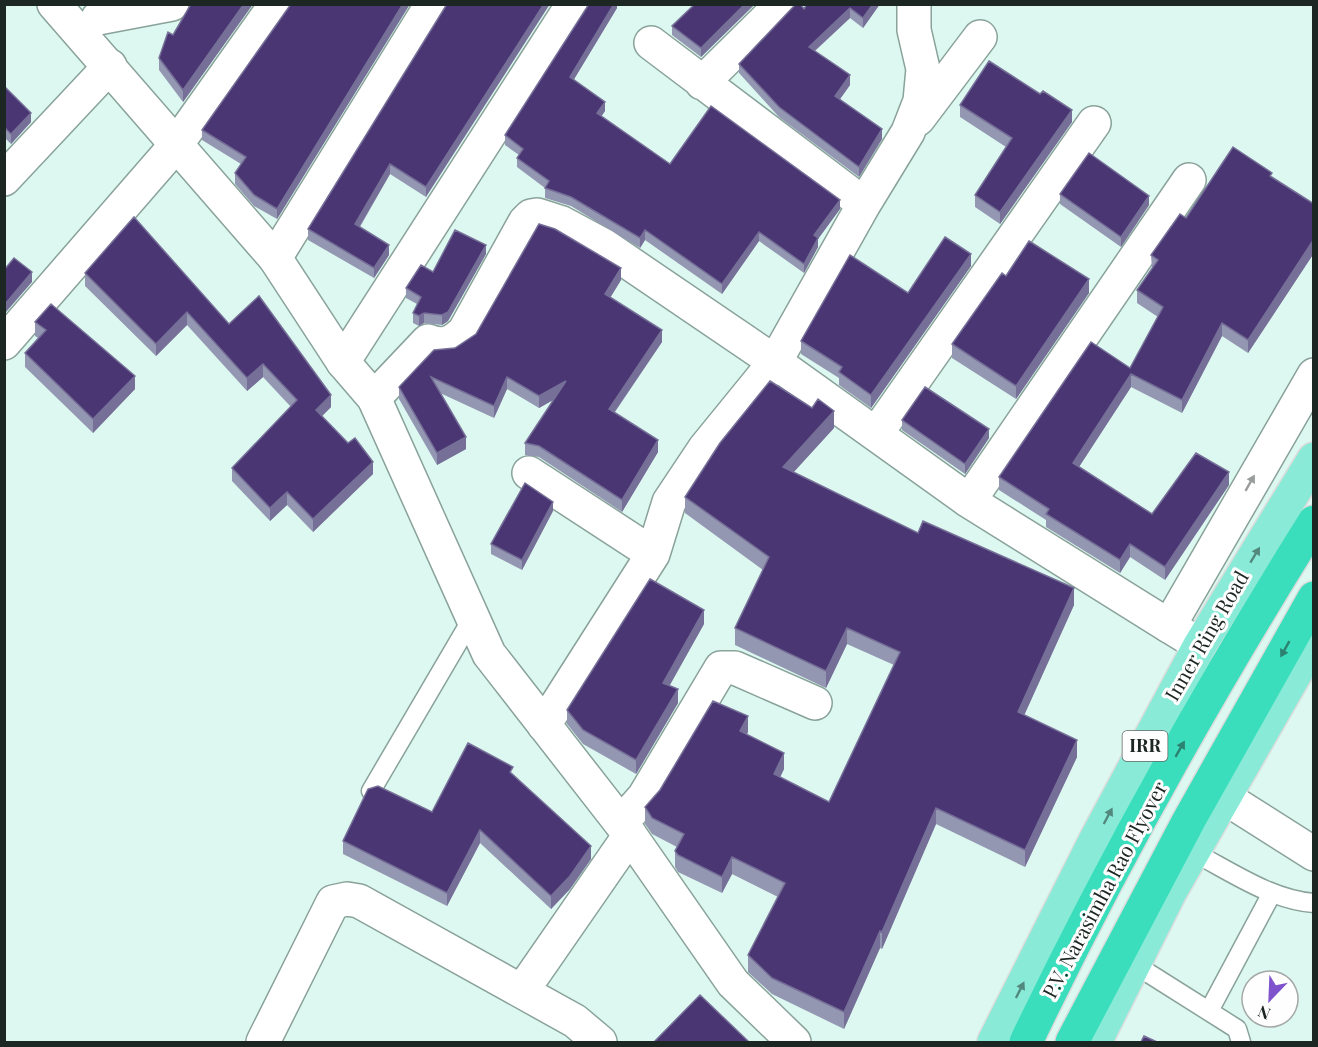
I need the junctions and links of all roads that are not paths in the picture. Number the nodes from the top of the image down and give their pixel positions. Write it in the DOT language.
graph roads {
  1 [pos="54,4"];
  2 [pos="172,4"];
  3 [pos="276,4"];
  4 [pos="432,4"];
  5 [pos="573,4"];
  6 [pos="782,4"];
  7 [pos="914,4"];
  8 [pos="96,20"];
  9 [pos="980,37"];
  10 [pos="651,43"];
  11 [pos="110,66"];
  12 [pos="702,83"];
  13 [pos="1094,123"];
  14 [pos="908,132"];
  15 [pos="176,145"];
  16 [pos="4,179"];
  17 [pos="1190,180"];
  18 [pos="864,204"];
  19 [pos="275,258"];
  20 [pos="4,343"];
  21 [pos="343,362"];
  22 [pos="775,362"];
  23 [pos="1314,375"];
  24 [pos="374,398"];
  25 [pos="876,434"];
  26 [pos="1314,459"];
  27 [pos="529,473"];
  28 [pos="969,501"];
  29 [pos="1314,522"];
  30 [pos="653,554"];
  31 [pos="1314,598"];
  32 [pos="473,617"];
  33 [pos="1169,626"];
  34 [pos="1314,641"];
  35 [pos="1200,645"];
  36 [pos="815,703"];
  37 [pos="544,725"];
  38 [pos="371,791"];
  39 [pos="1224,797"];
  40 [pos="626,829"];
  41 [pos="1193,852"];
  42 [pos="1314,854"];
  43 [pos="1272,893"];
  44 [pos="1314,903"];
  45 [pos="1134,964"];
  46 [pos="522,991"];
  47 [pos="1209,1011"];
  48 [pos="263,1042"];
  49 [pos="600,1042"];
  50 [pos="794,1042"];
  51 [pos="994,1042"];
  52 [pos="1026,1042"];
  53 [pos="1072,1042"];
  54 [pos="1095,1042"];
  55 [pos="1241,1042"];
  1 -- 8 [label="street"];
  2 -- 8 [label="street"];
  3 -- 15 [label="street"];
  4 -- 19 [label="street"];
  5 -- 21 [label="street"];
  6 -- 12 [label="street"];
  7 -- 14 [label="street"];
  8 -- 11 [label="street"];
  9 -- 14 [label="street"];
  10 -- 12 [label="street"];
  11 -- 15 [label="street"];
  11 -- 16 [label="street"];
  12 -- 18 [label="street"];
  13 -- 25 [label="street"];
  14 -- 18 [label="street"];
  15 -- 19 [label="street"];
  15 -- 20 [label="street"];
  17 -- 28 [label="street"];
  18 -- 22 [label="street"];
  19 -- 21 [label="street"];
  21 -- 24 [label="street"];
  22 -- 24 [label="street"];
  22 -- 25 [label="street"];
  22 -- 30 [label="street"];
  33 -- 23 [label="street, one-way"];
  24 -- 32 [label="street"];
  25 -- 28 [label="street"];
  35 -- 26 [label="main road, Inner Ring Road / IRR, one-way"];
  27 -- 30 [label="street"];
  28 -- 33 [label="street"];
  52 -- 29 [label="highway, P.V. Narasimha Rao Flyover, one-way"];
  30 -- 37 [label="street"];
  31 -- 53 [label="highway, one-way"];
  32 -- 37 [label="street"];
  32 -- 38 [label="lane"];
  33 -- 35 [label="street"];
  34 -- 39 [label="main road"];
  51 -- 35 [label="main road, Inner Ring Road / IRR, one-way"];
  36 -- 40 [label="street"];
  37 -- 40 [label="street"];
  39 -- 41 [label="main road"];
  39 -- 42 [label="street"];
  40 -- 46 [label="street"];
  40 -- 50 [label="street"];
  41 -- 43 [label="lane"];
  41 -- 45 [label="main road"];
  43 -- 44 [label="lane"];
  43 -- 47 [label="lane"];
  45 -- 47 [label="lane"];
  45 -- 54 [label="main road"];
  46 -- 48 [label="street"];
  46 -- 49 [label="street"];
  47 -- 55 [label="lane"];
}
